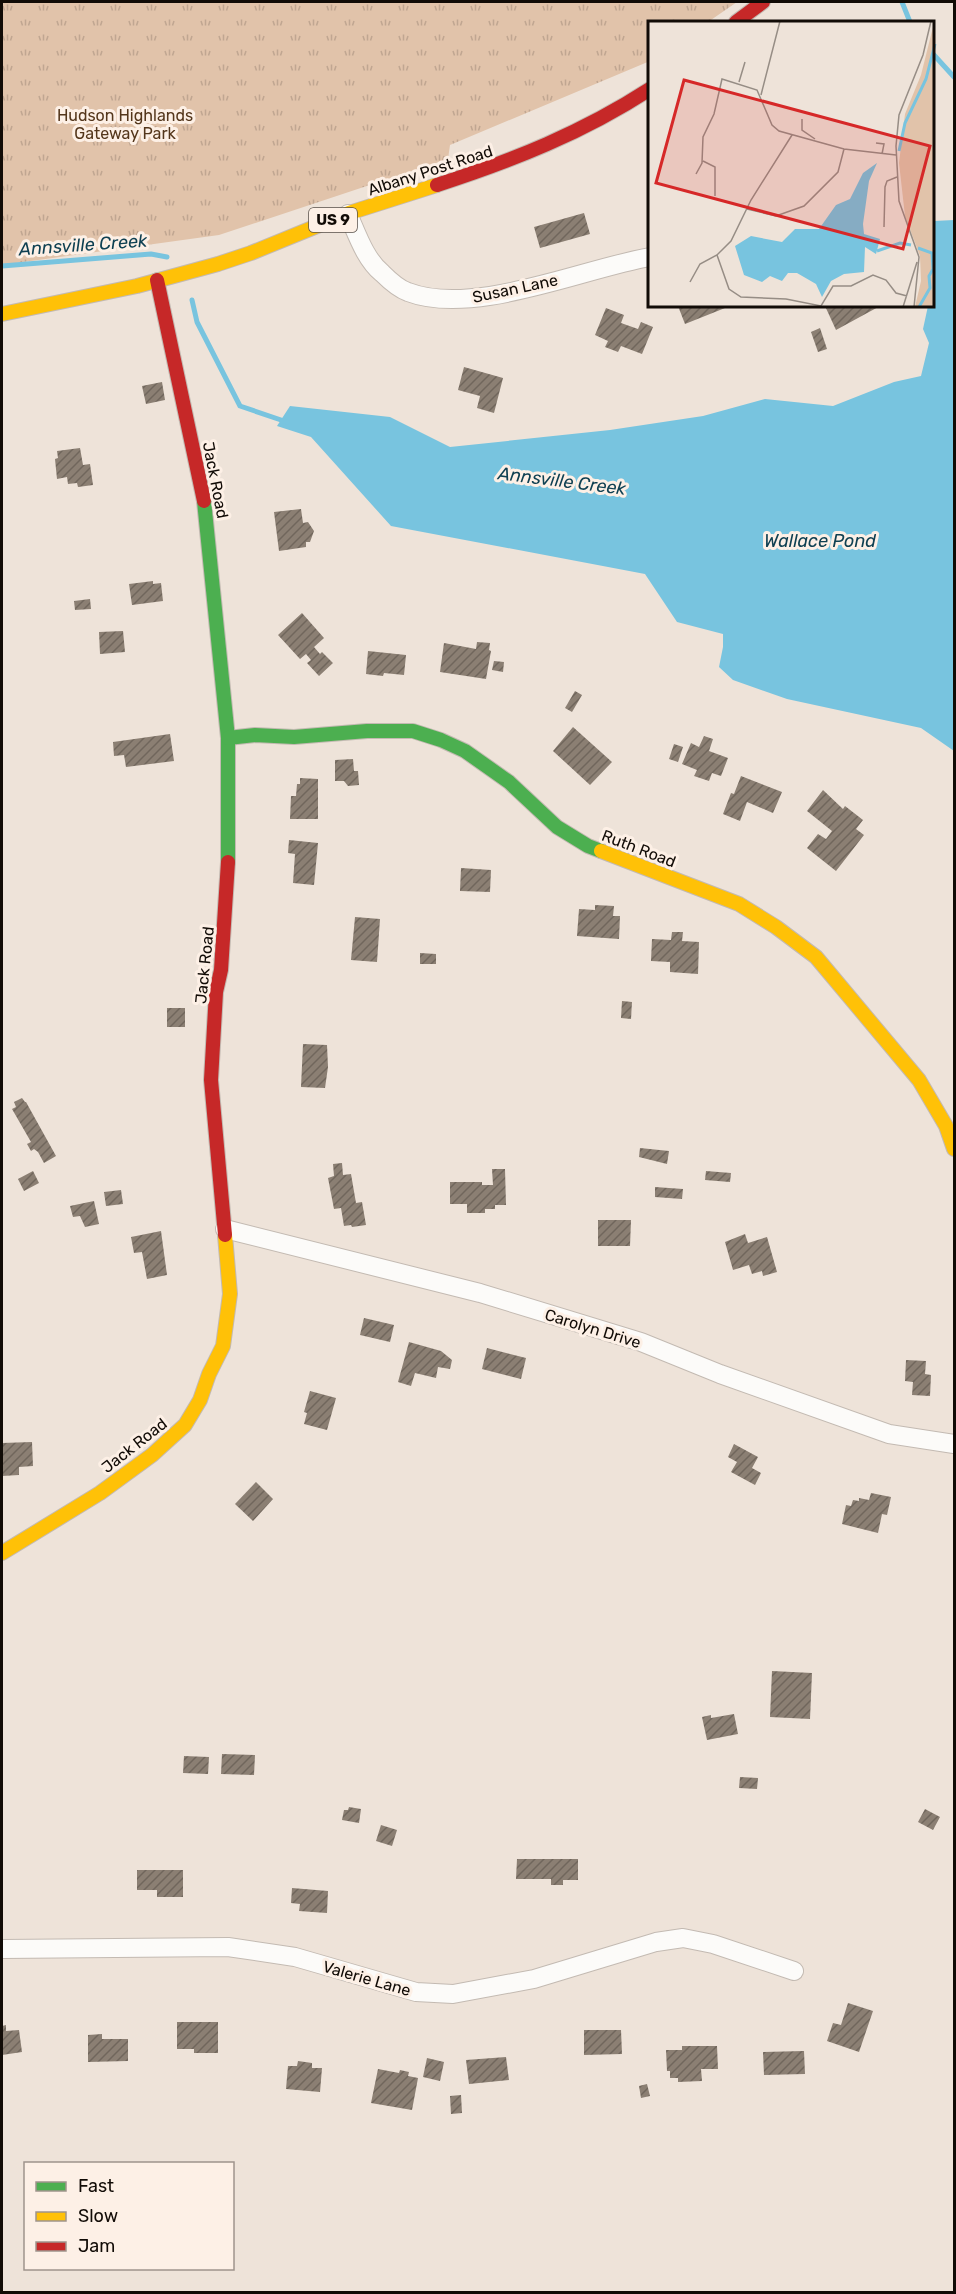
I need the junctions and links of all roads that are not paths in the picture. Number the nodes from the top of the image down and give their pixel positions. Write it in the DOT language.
graph roads {
  1 [pos="763,2"];
  2 [pos="737,21"];
  3 [pos="648,90"];
  4 [pos="348,214"];
  5 [pos="648,257"];
  6 [pos="157,280"];
  7 [pos="2,314"];
  8 [pos="228,738"];
  9 [pos="954,1149"];
  10 [pos="225,1229"];
  11 [pos="954,1444"];
  12 [pos="2,1553"];
  13 [pos="2,1950"];
  14 [pos="794,1971"];
  1 -- 2 [label="main road"];
  3 -- 4 [label="main road, Albany Post Road / US 9"];
  4 -- 5 [label="street, Susan Lane"];
  4 -- 6 [label="main road, Albany Post Road / US 9"];
  6 -- 7 [label="main road, Albany Post Road / US 9"];
  6 -- 8 [label="main road, Jack Road"];
  8 -- 9 [label="main road, Ruth Road"];
  8 -- 10 [label="main road, Jack Road"];
  10 -- 11 [label="street, Carolyn Drive"];
  10 -- 12 [label="main road, Jack Road"];
  13 -- 14 [label="street, Valerie Lane"];
}
